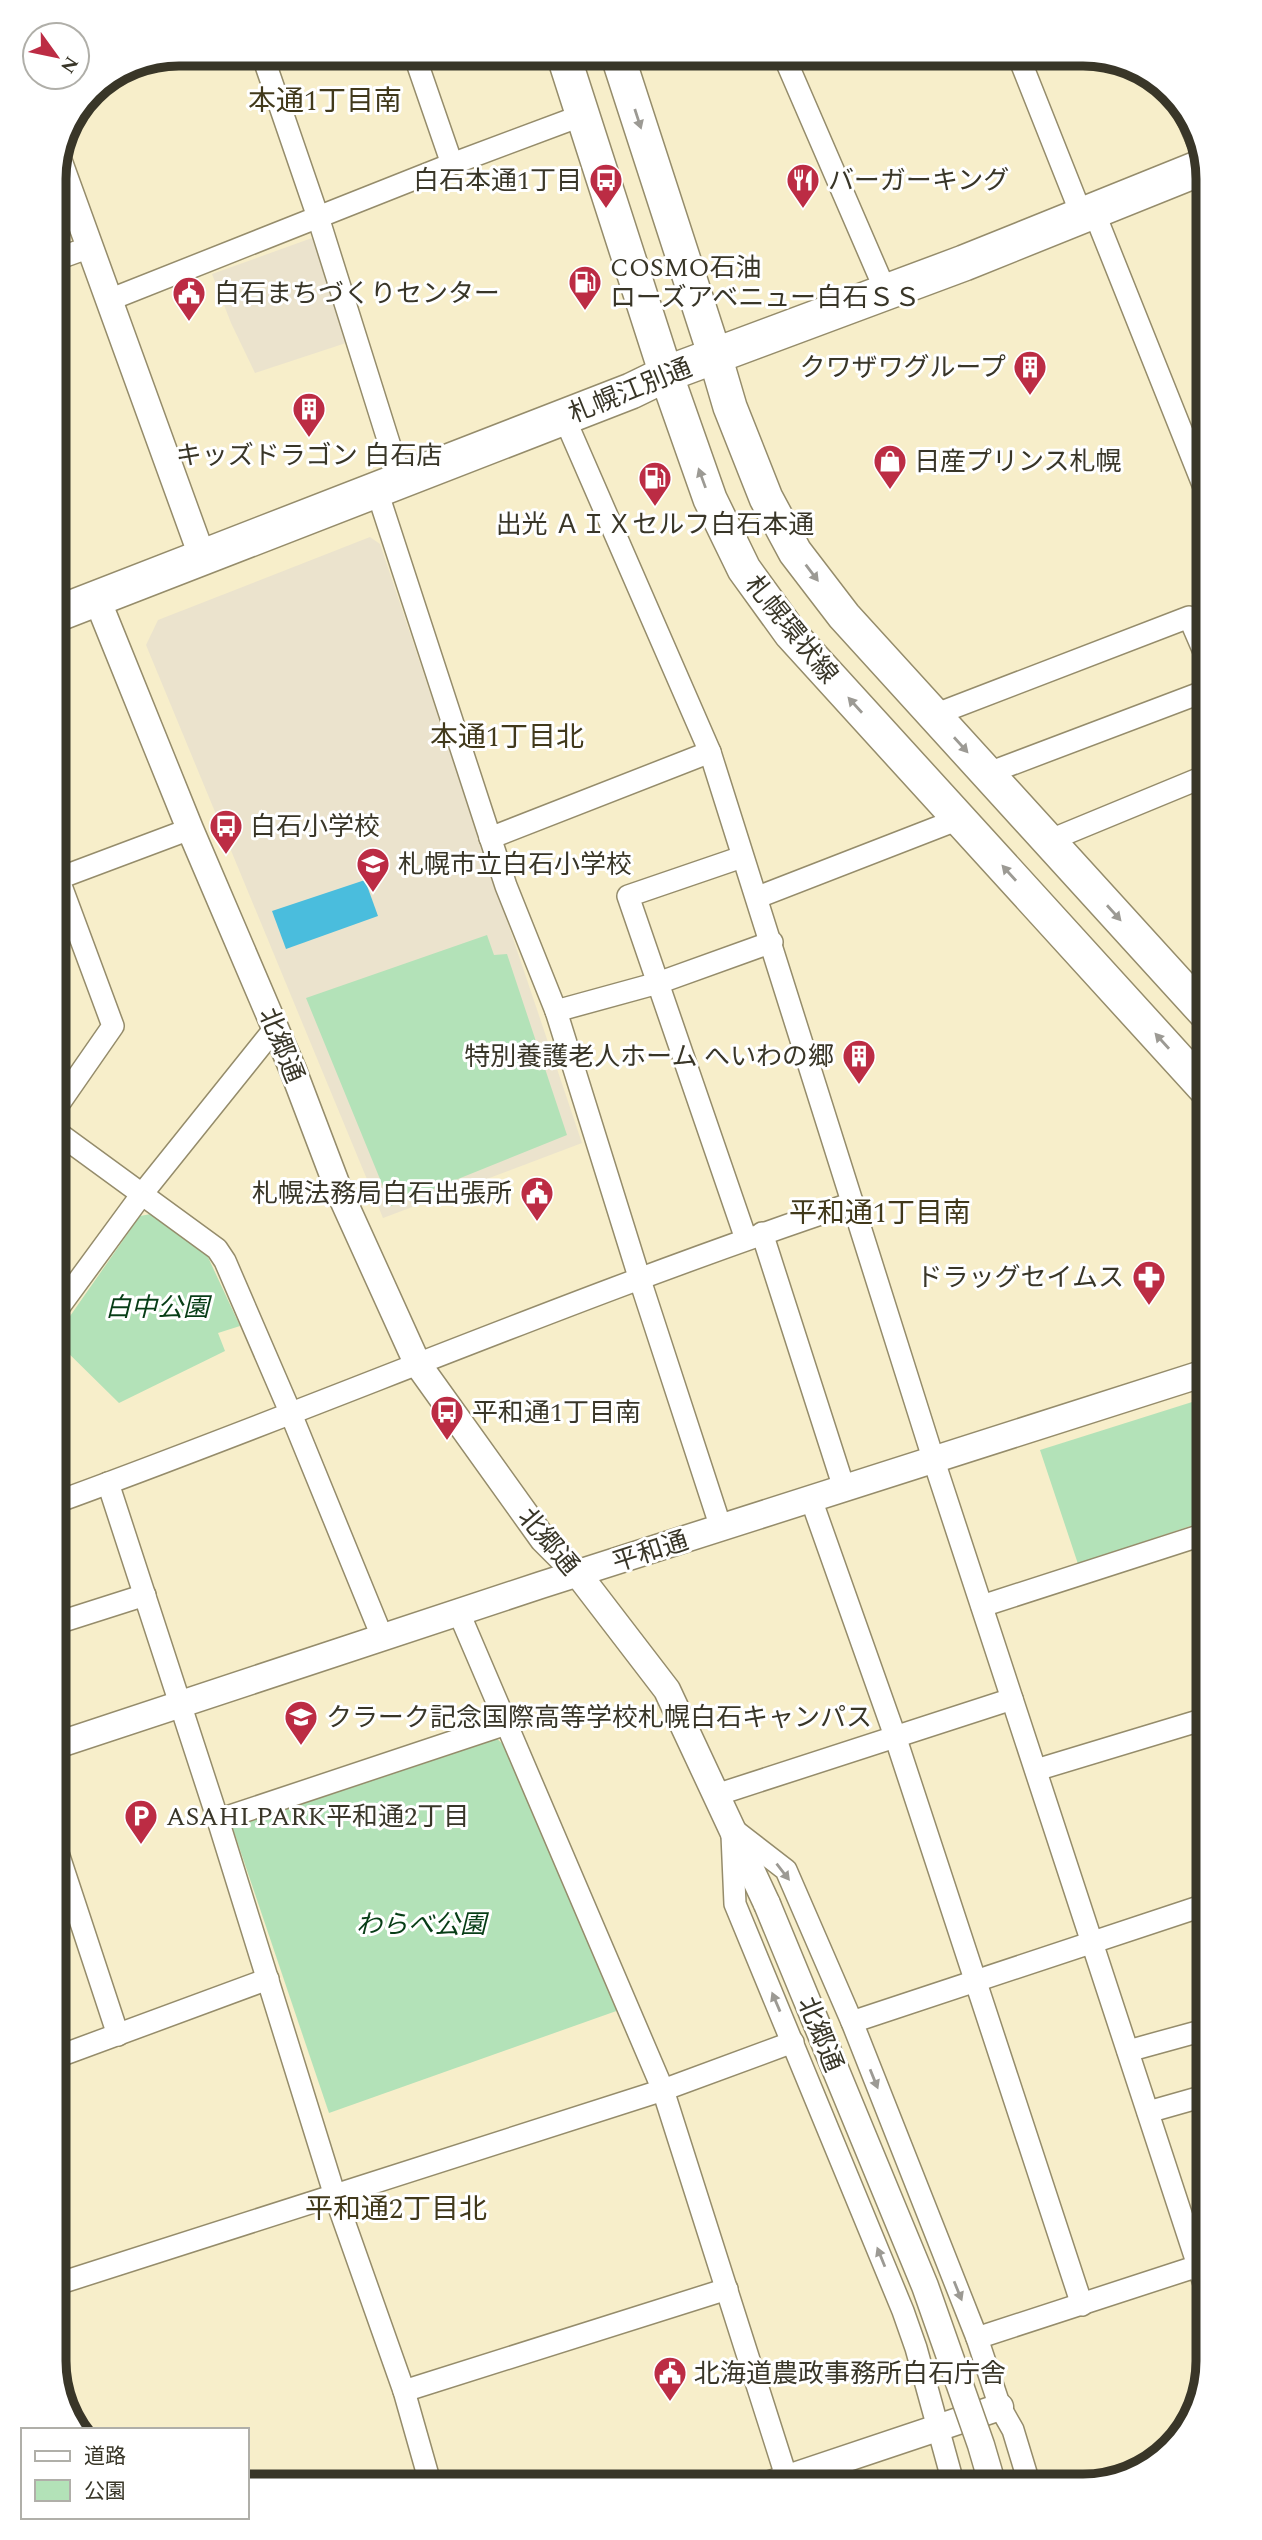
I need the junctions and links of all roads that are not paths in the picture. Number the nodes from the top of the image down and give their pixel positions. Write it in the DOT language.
graph roads {
  1 [pos="266,66"];
  2 [pos="418,66"];
  3 [pos="567,66"];
  4 [pos="621,66"];
  5 [pos="788,67"];
  6 [pos="1023,67"];
  7 [pos="583,115"];
  8 [pos="452,164"];
  9 [pos="1195,170"];
  10 [pos="67,184"];
  11 [pos="1088,214"];
  12 [pos="318,217"];
  13 [pos="90,247"];
  14 [pos="67,255"];
  15 [pos="886,292"];
  16 [pos="109,300"];
  17 [pos="715,356"];
  18 [pos="666,374"];
  19 [pos="564,417"];
  20 [pos="1196,455"];
  21 [pos="389,486"];
  22 [pos="202,559"];
  23 [pos="97,599"];
  24 [pos="67,610"];
  25 [pos="1196,633"];
  26 [pos="1196,695"];
  27 [pos="934,715"];
  28 [pos="710,751"];
  29 [pos="986,774"];
  30 [pos="1196,780"];
  31 [pos="959,819"];
  32 [pos="190,829"];
  33 [pos="490,838"];
  34 [pos="1048,841"];
  35 [pos="742,857"];
  36 [pos="67,871"];
  37 [pos="758,897"];
  38 [pos="67,903"];
  39 [pos="772,942"];
  40 [pos="658,983"];
  41 [pos="1196,1003"];
  42 [pos="556,1011"];
  43 [pos="275,1028"];
  44 [pos="1196,1079"];
  45 [pos="67,1093"];
  46 [pos="67,1139"];
  47 [pos="142,1194"];
  48 [pos="853,1203"];
  49 [pos="754,1236"];
  50 [pos="640,1280"];
  51 [pos="66,1297"];
  52 [pos="417,1363"];
  53 [pos="1196,1377"];
  54 [pos="291,1414"];
  55 [pos="933,1458"];
  56 [pos="108,1483"];
  57 [pos="844,1488"];
  58 [pos="66,1498"];
  59 [pos="811,1499"];
  60 [pos="721,1528"];
  61 [pos="1196,1537"];
  62 [pos="578,1574"];
  63 [pos="145,1595"];
  64 [pos="982,1606"];
  65 [pos="459,1613"];
  66 [pos="66,1620"];
  67 [pos="383,1639"];
  68 [pos="1012,1699"];
  69 [pos="179,1705"];
  70 [pos="1196,1722"];
  71 [pos="506,1724"];
  72 [pos="895,1736"];
  73 [pos="66,1741"];
  74 [pos="1035,1770"];
  75 [pos="716,1795"];
  76 [pos="218,1820"];
  77 [pos="731,1828"];
  78 [pos="66,1878"];
  79 [pos="1196,1908"];
  80 [pos="1092,1942"];
  81 [pos="268,1979"];
  82 [pos="976,1981"];
  83 [pos="852,2022"];
  84 [pos="1196,2032"];
  85 [pos="118,2035"];
  86 [pos="793,2042"];
  87 [pos="1128,2051"];
  88 [pos="66,2054"];
  89 [pos="663,2090"];
  90 [pos="1196,2098"];
  91 [pos="1148,2112"];
  92 [pos="335,2196"];
  93 [pos="1196,2260"];
  94 [pos="1196,2267"];
  95 [pos="66,2281"];
  96 [pos="727,2289"];
  97 [pos="1082,2305"];
  98 [pos="977,2338"];
  99 [pos="404,2391"];
  100 [pos="1000,2407"];
  101 [pos="937,2427"];
  102 [pos="427,2473"];
  103 [pos="773,2474"];
  104 [pos="799,2474"];
  105 [pos="951,2474"];
  106 [pos="989,2474"];
  107 [pos="1026,2474"];
  1 -- 12 [label="street"];
  2 -- 8 [label="street"];
  3 -- 7 [label="main road, 札幌環状線"];
  4 -- 17 [label="main road, 札幌環状線, one-way"];
  5 -- 15 [label="street"];
  6 -- 11 [label="street"];
  7 -- 8 [label="street"];
  7 -- 18 [label="main road, 札幌環状線"];
  8 -- 12 [label="street"];
  9 -- 11 [label="highway, 札幌江別通"];
  10 -- 13 [label="street"];
  11 -- 15 [label="highway, 札幌江別通"];
  11 -- 20 [label="street"];
  12 -- 16 [label="street"];
  12 -- 21 [label="street"];
  13 -- 14 [label="street"];
  13 -- 16 [label="street"];
  15 -- 17 [label="highway, 札幌江別通"];
  16 -- 22 [label="street"];
  17 -- 18 [label="highway, 札幌江別通"];
  17 -- 27 [label="main road, 札幌環状線, one-way"];
  18 -- 19 [label="highway, 札幌江別通"];
  31 -- 18 [label="main road, 札幌環状線, one-way"];
  19 -- 21 [label="highway, 札幌江別通"];
  19 -- 28 [label="street"];
  21 -- 22 [label="highway, 札幌江別通"];
  21 -- 33 [label="street"];
  22 -- 23 [label="highway, 札幌江別通"];
  23 -- 24 [label="highway, 札幌江別通"];
  23 -- 32 [label="street, 北郷通"];
  25 -- 27 [label="street"];
  26 -- 29 [label="street"];
  27 -- 29 [label="main road, 札幌環状線, one-way"];
  28 -- 33 [label="street"];
  28 -- 35 [label="street"];
  29 -- 34 [label="main road, 札幌環状線"];
  30 -- 34 [label="street"];
  31 -- 37 [label="street"];
  44 -- 31 [label="main road, 札幌環状線, one-way"];
  32 -- 36 [label="street"];
  32 -- 43 [label="street, 北郷通"];
  33 -- 42 [label="street"];
  34 -- 41 [label="main road, 札幌環状線, one-way"];
  35 -- 37 [label="street"];
  35 -- 40 [label="street"];
  37 -- 39 [label="street"];
  38 -- 45 [label="street"];
  39 -- 40 [label="street"];
  39 -- 48 [label="street"];
  40 -- 42 [label="street"];
  40 -- 49 [label="street"];
  42 -- 50 [label="street"];
  43 -- 47 [label="street"];
  43 -- 52 [label="street, 北郷通"];
  46 -- 47 [label="street"];
  47 -- 51 [label="street"];
  47 -- 54 [label="street"];
  48 -- 49 [label="street"];
  48 -- 55 [label="street"];
  49 -- 50 [label="street"];
  49 -- 57 [label="street"];
  50 -- 52 [label="street"];
  50 -- 60 [label="street"];
  52 -- 54 [label="street"];
  52 -- 62 [label="street, 北郷通"];
  53 -- 55 [label="street, 平和通"];
  54 -- 56 [label="street"];
  54 -- 67 [label="street"];
  55 -- 57 [label="street, 平和通"];
  55 -- 64 [label="street"];
  56 -- 58 [label="street"];
  56 -- 63 [label="street"];
  57 -- 59 [label="street, 平和通"];
  59 -- 60 [label="street, 平和通"];
  59 -- 72 [label="street"];
  60 -- 62 [label="street, 平和通"];
  61 -- 64 [label="street"];
  62 -- 65 [label="street, 平和通"];
  62 -- 75 [label="street, 北郷通"];
  63 -- 66 [label="street"];
  63 -- 69 [label="street"];
  64 -- 68 [label="street"];
  65 -- 67 [label="street, 平和通"];
  65 -- 71 [label="street"];
  67 -- 69 [label="street, 平和通"];
  68 -- 72 [label="street"];
  68 -- 74 [label="street"];
  69 -- 73 [label="street, 平和通"];
  69 -- 76 [label="street"];
  70 -- 74 [label="street"];
  71 -- 76 [label="street"];
  71 -- 89 [label="street"];
  72 -- 75 [label="street"];
  72 -- 82 [label="street"];
  74 -- 80 [label="street"];
  75 -- 77 [label="street, 北郷通"];
  76 -- 81 [label="street"];
  77 -- 83 [label="street, one-way"];
  86 -- 77 [label="street, one-way"];
  77 -- 106 [label="street, 北郷通, bridge"];
  78 -- 85 [label="street"];
  79 -- 80 [label="street"];
  80 -- 82 [label="street"];
  80 -- 87 [label="street"];
  81 -- 85 [label="street"];
  81 -- 92 [label="street"];
  82 -- 83 [label="street"];
  82 -- 97 [label="street"];
  83 -- 98 [label="street, one-way"];
  84 -- 87 [label="street"];
  85 -- 88 [label="street"];
  86 -- 89 [label="street"];
  101 -- 86 [label="street, one-way"];
  87 -- 91 [label="street"];
  89 -- 92 [label="street"];
  89 -- 96 [label="street"];
  90 -- 91 [label="street"];
  91 -- 93 [label="street"];
  92 -- 95 [label="street"];
  92 -- 99 [label="street"];
  94 -- 97 [label="street"];
  96 -- 99 [label="street"];
  96 -- 103 [label="street"];
  97 -- 98 [label="street"];
  98 -- 100 [label="street"];
  99 -- 102 [label="street"];
  100 -- 101 [label="street"];
  100 -- 107 [label="street"];
  101 -- 104 [label="street"];
  101 -- 105 [label="street"];
}
